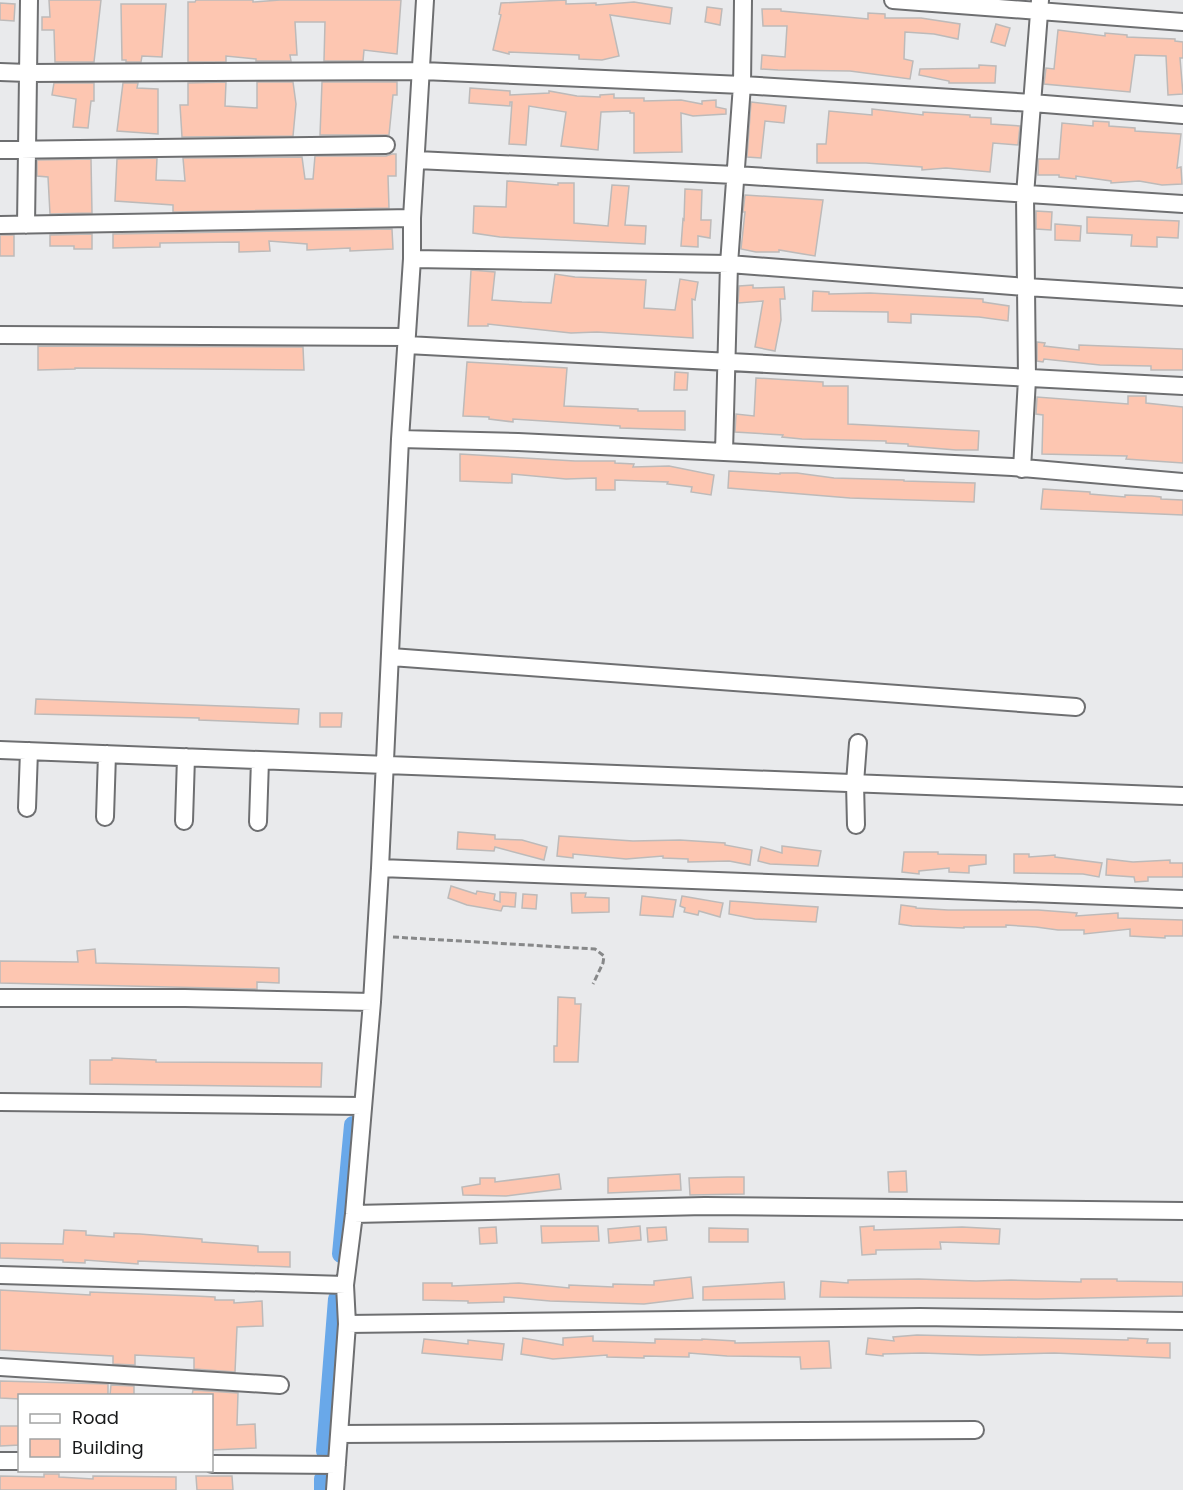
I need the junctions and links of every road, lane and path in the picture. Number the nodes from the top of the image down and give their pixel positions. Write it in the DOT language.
graph roads {
  1 [pos="29,0"];
  2 [pos="425,0"];
  3 [pos="743,0"];
  4 [pos="892,0"];
  5 [pos="1039,6"];
  6 [pos="1183,22"];
  7 [pos="422,71"];
  8 [pos="0,72"];
  9 [pos="28,74"];
  10 [pos="742,85"];
  11 [pos="1032,103"];
  12 [pos="1183,115"];
  13 [pos="386,145"];
  14 [pos="0,150"];
  15 [pos="27,150"];
  16 [pos="417,160"];
  17 [pos="735,175"];
  18 [pos="1025,195"];
  19 [pos="1183,204"];
  20 [pos="412,218"];
  21 [pos="0,225"];
  22 [pos="26,225"];
  23 [pos="412,259"];
  24 [pos="729,264"];
  25 [pos="1026,286"];
  26 [pos="1183,297"];
  27 [pos="0,335"];
  28 [pos="406,341"];
  29 [pos="726,363"];
  30 [pos="1027,378"];
  31 [pos="1183,386"];
  32 [pos="400,439"];
  33 [pos="724,452"];
  34 [pos="1022,468"];
  35 [pos="1183,482"];
  36 [pos="391,657"];
  37 [pos="1076,707"];
  38 [pos="858,743"];
  39 [pos="0,750"];
  40 [pos="29,751"];
  41 [pos="107,754"];
  42 [pos="186,757"];
  43 [pos="260,760"];
  44 [pos="384,765"];
  45 [pos="855,783"];
  46 [pos="1183,796"];
  47 [pos="27,808"];
  48 [pos="105,817"];
  49 [pos="184,821"];
  50 [pos="258,822"];
  51 [pos="856,825"];
  52 [pos="381,868"];
  53 [pos="1183,898"];
  54 [pos="376,936"];
  55 [pos="593,984"];
  56 [pos="0,998"];
  57 [pos="372,1002"];
  58 [pos="0,1102"];
  59 [pos="362,1106"];
  60 [pos="1183,1211"];
  61 [pos="354,1214"];
  62 [pos="0,1275"];
  63 [pos="345,1285"];
  64 [pos="1183,1321"];
  65 [pos="347,1324"];
  66 [pos="0,1367"];
  67 [pos="280,1384"];
  68 [pos="975,1430"];
  69 [pos="339,1434"];
  70 [pos="0,1461"];
  71 [pos="18,1461"];
  72 [pos="213,1464"];
  73 [pos="337,1465"];
  74 [pos="335,1490"];
  1 -- 9 [label="street"];
  2 -- 7 [label="street"];
  3 -- 10 [label="street"];
  4 -- 5 [label="street"];
  5 -- 6 [label="street"];
  5 -- 11 [label="street"];
  7 -- 9 [label="street"];
  7 -- 10 [label="street"];
  7 -- 16 [label="street"];
  8 -- 9 [label="street"];
  9 -- 15 [label="street"];
  10 -- 11 [label="street"];
  10 -- 17 [label="street"];
  11 -- 12 [label="street"];
  11 -- 18 [label="street"];
  13 -- 15 [label="street"];
  14 -- 15 [label="street"];
  15 -- 22 [label="street"];
  16 -- 17 [label="street"];
  16 -- 20 [label="street"];
  17 -- 18 [label="street"];
  17 -- 24 [label="street"];
  18 -- 19 [label="street"];
  18 -- 25 [label="street"];
  20 -- 22 [label="street"];
  20 -- 23 [label="street"];
  21 -- 22 [label="street"];
  23 -- 24 [label="street"];
  23 -- 28 [label="street"];
  24 -- 25 [label="street"];
  24 -- 29 [label="street"];
  25 -- 26 [label="street"];
  25 -- 30 [label="street"];
  27 -- 28 [label="street"];
  28 -- 29 [label="street"];
  28 -- 32 [label="street"];
  29 -- 30 [label="street"];
  29 -- 33 [label="street"];
  30 -- 31 [label="street"];
  30 -- 34 [label="street"];
  32 -- 33 [label="street"];
  32 -- 36 [label="street"];
  33 -- 34 [label="street"];
  34 -- 35 [label="street"];
  36 -- 37 [label="street"];
  36 -- 44 [label="street"];
  38 -- 45 [label="street"];
  39 -- 40 [label="street"];
  40 -- 41 [label="street"];
  40 -- 47 [label="street"];
  41 -- 42 [label="street"];
  41 -- 48 [label="street"];
  42 -- 43 [label="street"];
  42 -- 49 [label="street"];
  43 -- 44 [label="street"];
  43 -- 50 [label="street"];
  44 -- 45 [label="street"];
  44 -- 52 [label="street"];
  45 -- 46 [label="street"];
  45 -- 51 [label="street"];
  52 -- 53 [label="street"];
  52 -- 54 [label="street"];
  54 -- 55 [label="path"];
  54 -- 57 [label="street"];
  56 -- 57 [label="street"];
  57 -- 59 [label="street"];
  58 -- 59 [label="street"];
  59 -- 61 [label="street"];
  60 -- 61 [label="street"];
  61 -- 63 [label="street"];
  62 -- 63 [label="street"];
  63 -- 65 [label="street"];
  64 -- 65 [label="street"];
  65 -- 69 [label="street"];
  66 -- 67 [label="street"];
  68 -- 69 [label="street"];
  69 -- 73 [label="street"];
  70 -- 71 [label="street"];
  72 -- 73 [label="street"];
  73 -- 74 [label="street"];
}
